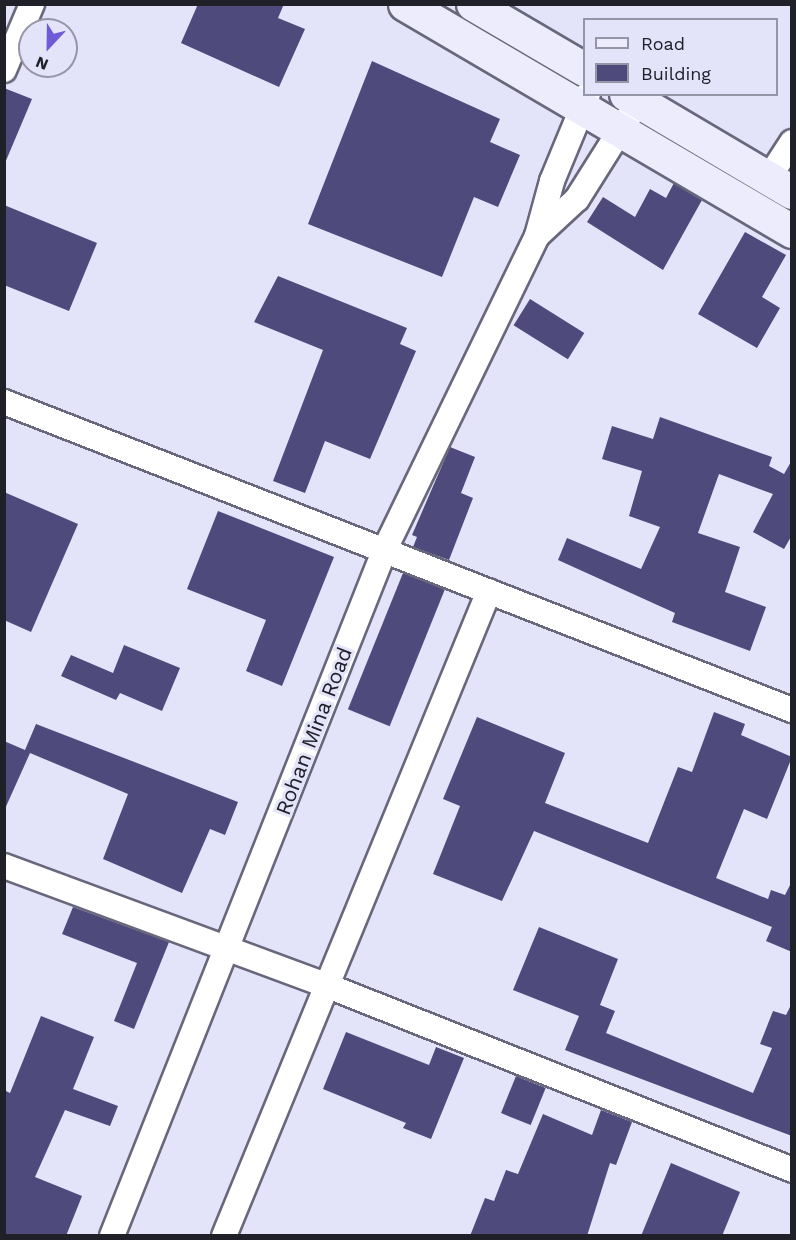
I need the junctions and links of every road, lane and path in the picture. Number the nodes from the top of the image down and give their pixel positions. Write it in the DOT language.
graph roads {
  1 [pos="32,4"];
  2 [pos="405,4"];
  3 [pos="473,4"];
  4 [pos="583,68"];
  5 [pos="4,70"];
  6 [pos="632,98"];
  7 [pos="585,101"];
  8 [pos="623,131"];
  9 [pos="792,142"];
  10 [pos="780,186"];
  11 [pos="792,231"];
  12 [pos="537,236"];
  13 [pos="4,402"];
  14 [pos="385,549"];
  15 [pos="489,591"];
  16 [pos="792,710"];
  17 [pos="4,866"];
  18 [pos="227,951"];
  19 [pos="328,986"];
  20 [pos="792,1170"];
  21 [pos="112,1236"];
  22 [pos="224,1236"];
  1 -- 5 [label="street"];
  2 -- 7 [label="street"];
  3 -- 4 [label="street"];
  6 -- 8 [label="street, Rohan Mina Road"];
  6 -- 10 [label="street"];
  7 -- 8 [label="street"];
  7 -- 12 [label="street, Rohan Mina Road"];
  8 -- 11 [label="street"];
  8 -- 12 [label="street, Rohan Mina Road"];
  9 -- 10 [label="street"];
  12 -- 14 [label="street, Rohan Mina Road"];
  13 -- 14 [label="street"];
  14 -- 15 [label="street"];
  14 -- 18 [label="street, Rohan Mina Road"];
  15 -- 16 [label="street"];
  15 -- 19 [label="street"];
  17 -- 18 [label="street"];
  18 -- 19 [label="street"];
  18 -- 21 [label="street, Rohan Mina Road"];
  19 -- 20 [label="street"];
  19 -- 22 [label="street"];
}
